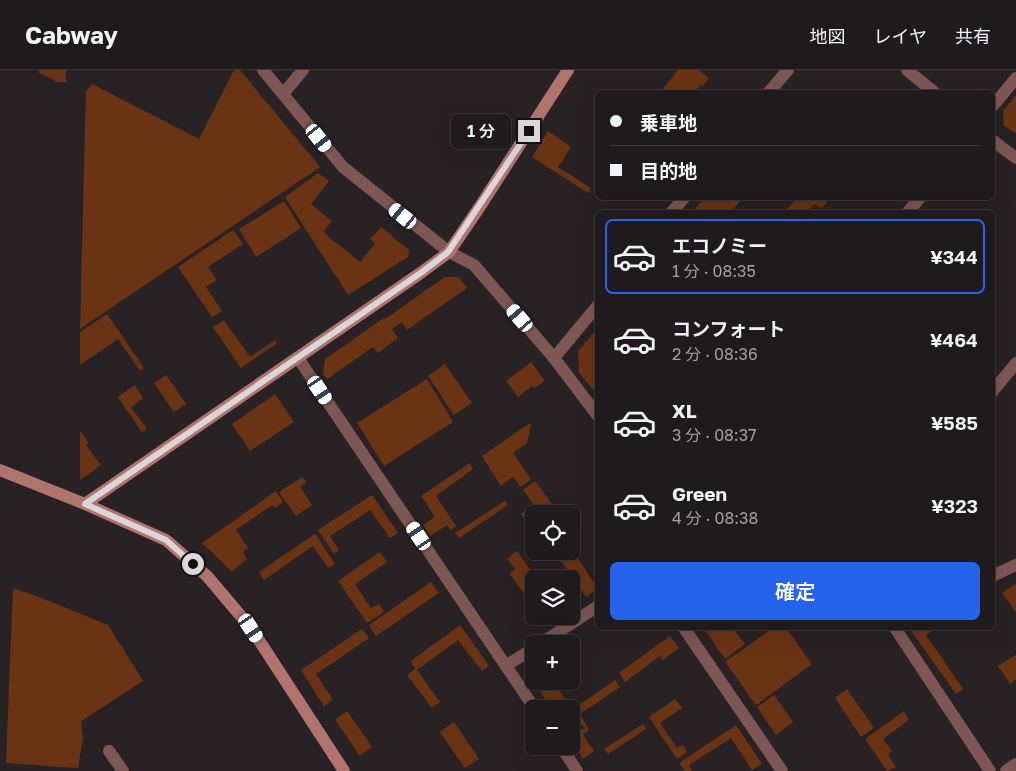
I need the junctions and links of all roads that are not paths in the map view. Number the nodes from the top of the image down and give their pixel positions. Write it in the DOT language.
graph roads {
  1 [pos="263,70"];
  2 [pos="303,70"];
  3 [pos="568,70"];
  4 [pos="788,70"];
  5 [pos="907,70"];
  6 [pos="1016,78"];
  7 [pos="772,90"];
  8 [pos="932,90"];
  9 [pos="283,94"];
  10 [pos="995,103"];
  11 [pos="995,142"];
  12 [pos="1016,158"];
  13 [pos="682,200"];
  14 [pos="918,200"];
  15 [pos="674,210"];
  16 [pos="910,210"];
  17 [pos="448,252"];
  18 [pos="595,308"];
  19 [pos="298,358"];
  20 [pos="554,358"];
  21 [pos="1016,363"];
  22 [pos="995,388"];
  23 [pos="595,412"];
  24 [pos="0,470"];
  25 [pos="85,504"];
  26 [pos="1016,565"];
  27 [pos="995,575"];
  28 [pos="595,608"];
  29 [pos="685,630"];
  30 [pos="896,630"];
  31 [pos="554,635"];
  32 [pos="525,654"];
  33 [pos="507,665"];
  34 [pos="530,700"];
  35 [pos="109,751"];
  36 [pos="567,755"];
  37 [pos="1016,764"];
  38 [pos="123,771"];
  39 [pos="344,771"];
  40 [pos="578,771"];
  41 [pos="782,771"];
  42 [pos="990,771"];
  43 [pos="1006,771"];
  1 -- 9 [label="street"];
  2 -- 9 [label="street"];
  3 -- 17 [label="street"];
  4 -- 7 [label="street"];
  5 -- 8 [label="street"];
  6 -- 10 [label="street"];
  9 -- 17 [label="street"];
  11 -- 12 [label="street"];
  13 -- 15 [label="street"];
  14 -- 16 [label="street"];
  17 -- 19 [label="street"];
  17 -- 20 [label="street"];
  18 -- 20 [label="street"];
  19 -- 25 [label="street"];
  19 -- 33 [label="street"];
  20 -- 23 [label="street"];
  21 -- 22 [label="street"];
  24 -- 25 [label="street"];
  25 -- 39 [label="street"];
  26 -- 27 [label="street"];
  28 -- 31 [label="street"];
  29 -- 41 [label="street"];
  30 -- 42 [label="street"];
  32 -- 33 [label="street"];
  33 -- 34 [label="street"];
  35 -- 38 [label="street"];
  36 -- 40 [label="street"];
  37 -- 43 [label="street"];
}
